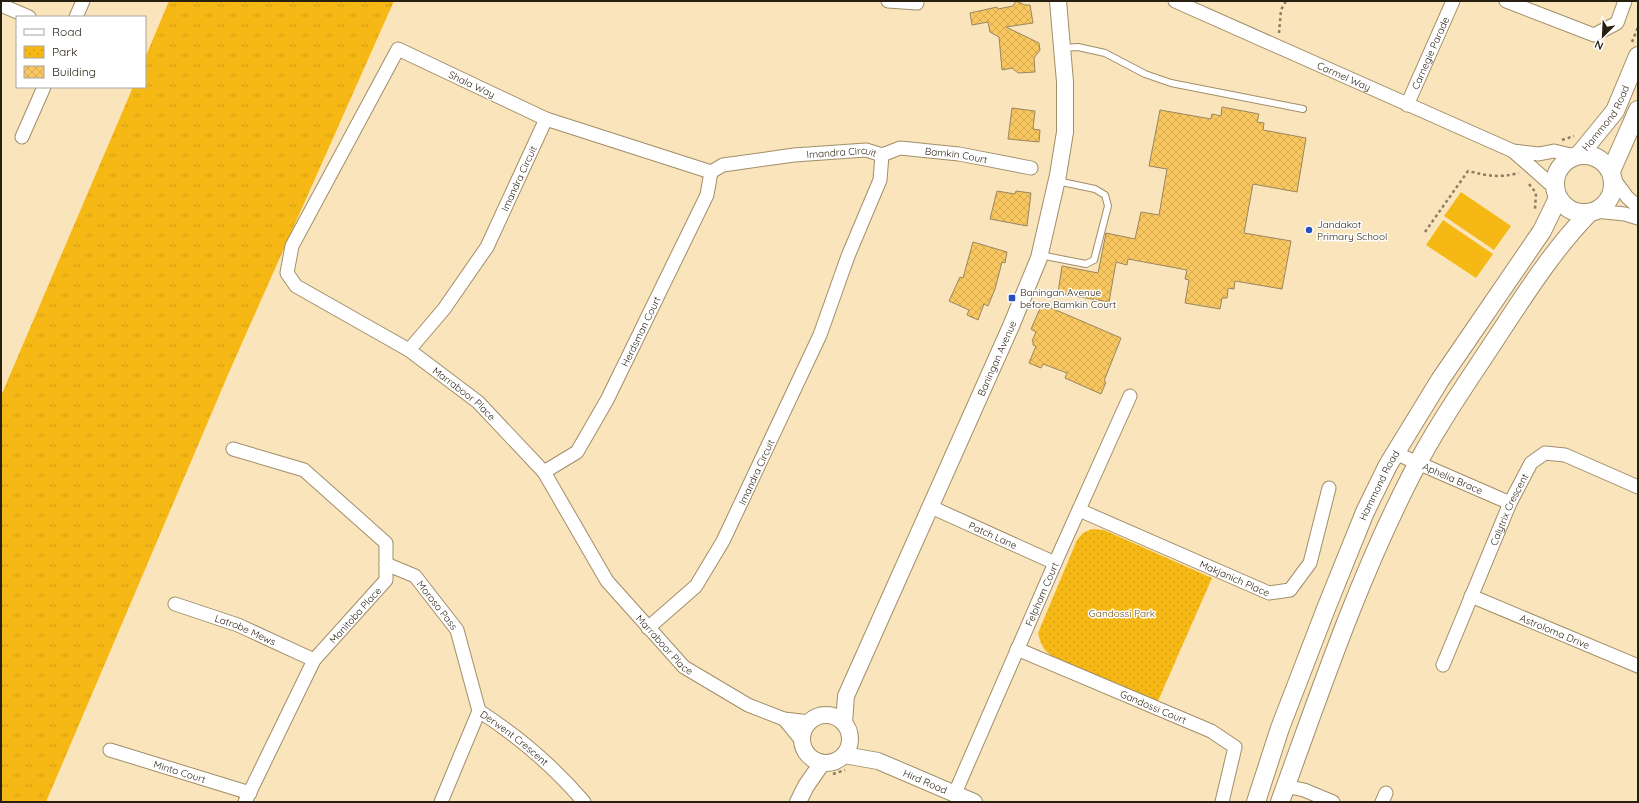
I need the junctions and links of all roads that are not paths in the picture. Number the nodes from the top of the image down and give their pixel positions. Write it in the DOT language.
graph roads {
  1 [pos="83,1"];
  2 [pos="888,1"];
  3 [pos="1058,1"];
  4 [pos="1175,1"];
  5 [pos="1453,1"];
  6 [pos="1506,1"];
  7 [pos="1625,1"];
  8 [pos="917,3"];
  9 [pos="1,5"];
  10 [pos="27,16"];
  11 [pos="76,16"];
  12 [pos="1062,48"];
  13 [pos="398,49"];
  14 [pos="1638,56"];
  15 [pos="44,88"];
  16 [pos="1407,105"];
  17 [pos="1303,109"];
  18 [pos="1638,110"];
  19 [pos="546,119"];
  20 [pos="22,137"];
  21 [pos="1513,151"];
  22 [pos="882,155"];
  23 [pos="1577,155"];
  24 [pos="1031,168"];
  25 [pos="711,172"];
  26 [pos="1612,174"];
  27 [pos="1057,181"];
  28 [pos="1557,193"];
  29 [pos="1638,207"];
  30 [pos="1592,212"];
  31 [pos="1638,218"];
  32 [pos="1040,255"];
  33 [pos="409,350"];
  34 [pos="1130,396"];
  35 [pos="233,449"];
  36 [pos="1395,453"];
  37 [pos="1418,463"];
  38 [pos="544,472"];
  39 [pos="1638,487"];
  40 [pos="1329,488"];
  41 [pos="1510,503"];
  42 [pos="931,507"];
  43 [pos="1079,510"];
  44 [pos="1055,563"];
  45 [pos="386,564"];
  46 [pos="1471,596"];
  47 [pos="175,604"];
  48 [pos="648,628"];
  49 [pos="1017,649"];
  50 [pos="314,660"];
  51 [pos="1443,665"];
  52 [pos="1638,666"];
  53 [pos="846,696"];
  54 [pos="479,711"];
  55 [pos="825,716"];
  56 [pos="784,719"];
  57 [pos="810,722"];
  58 [pos="844,723"];
  59 [pos="850,739"];
  60 [pos="802,741"];
  61 [pos="110,750"];
  62 [pos="878,761"];
  63 [pos="847,762"];
  64 [pos="820,764"];
  65 [pos="955,793"];
  66 [pos="1282,794"];
  67 [pos="248,797"];
  68 [pos="442,802"];
  69 [pos="584,802"];
  70 [pos="798,802"];
  71 [pos="974,802"];
  72 [pos="1222,802"];
  73 [pos="1256,802"];
  74 [pos="1333,802"];
  1 -- 11 [label="street"];
  2 -- 8 [label="street"];
  3 -- 12 [label="street, Baningan Avenue"];
  4 -- 16 [label="street, Carmel Way"];
  5 -- 16 [label="street, Carnegie Parade"];
  6 -- 7 [label="street"];
  9 -- 10 [label="street"];
  12 -- 17 [label="lane"];
  12 -- 27 [label="street, Baningan Avenue"];
  13 -- 19 [label="street, Shala Way"];
  13 -- 33 [label="street, Marraboor Place"];
  14 -- 23 [label="main road, Hammond Road"];
  15 -- 20 [label="street"];
  16 -- 21 [label="street, Carmel Way"];
  18 -- 26 [label="main road"];
  19 -- 25 [label="street"];
  19 -- 33 [label="street, Imandra Circuit"];
  21 -- 23 [label="street, Carmel Way"];
  21 -- 28 [label="street, Carmel Way"];
  22 -- 24 [label="street, Bamkin Court"];
  22 -- 25 [label="street, Imandra Circuit"];
  22 -- 48 [label="street, Imandra Circuit"];
  23 -- 26 [label="main road"];
  23 -- 28 [label="main road"];
  25 -- 38 [label="street, Herdsman Court"];
  26 -- 29 [label="street"];
  26 -- 30 [label="main road"];
  27 -- 32 [label="street, Baningan Avenue"];
  27 -- 32 [label="lane"];
  28 -- 30 [label="main road"];
  28 -- 36 [label="main road, Hammond Road"];
  30 -- 31 [label="street"];
  30 -- 37 [label="main road"];
  32 -- 42 [label="street, Baningan Avenue"];
  33 -- 38 [label="street, Marraboor Place"];
  34 -- 43 [label="street, Felpham Court"];
  35 -- 45 [label="street, Manitoba Place"];
  36 -- 37 [label="street, Aphelia Brace"];
  36 -- 73 [label="main road, Hammond Road"];
  37 -- 41 [label="street, Aphelia Brace"];
  37 -- 66 [label="main road"];
  38 -- 48 [label="street, Marraboor Place"];
  39 -- 41 [label="street, Calytrix Crescent"];
  40 -- 43 [label="street, Makjanich Place"];
  41 -- 46 [label="street, Calytrix Crescent"];
  42 -- 44 [label="street, Patch Lane"];
  42 -- 53 [label="street, Baningan Avenue"];
  43 -- 44 [label="street, Felpham Court"];
  44 -- 49 [label="street, Felpham Court"];
  45 -- 50 [label="street, Manitoba Place"];
  45 -- 54 [label="street, Moroso Pass"];
  46 -- 51 [label="street, Calytrix Crescent"];
  46 -- 52 [label="street, Astroloma Drive"];
  47 -- 50 [label="street, Latrobe Mews"];
  48 -- 56 [label="street, Marraboor Place"];
  49 -- 65 [label="street, Felpham Court"];
  49 -- 72 [label="street, Gandossi Court"];
  50 -- 67 [label="street, Manitoba Place"];
  53 -- 55 [label="street, Baningan Avenue"];
  53 -- 58 [label="street, Baningan Avenue"];
  54 -- 68 [label="street, Derwent Crescent"];
  54 -- 69 [label="street, Derwent Crescent"];
  55 -- 57 [label="street"];
  55 -- 58 [label="street"];
  56 -- 57 [label="street, Marraboor Place"];
  56 -- 60 [label="street, Marraboor Place"];
  57 -- 60 [label="street"];
  58 -- 59 [label="street"];
  59 -- 62 [label="street, Hird Road"];
  59 -- 63 [label="street"];
  60 -- 64 [label="street"];
  61 -- 67 [label="street, Minto Court"];
  62 -- 63 [label="street, Hird Road"];
  62 -- 65 [label="street, Hird Road"];
  63 -- 64 [label="street"];
  64 -- 70 [label="street"];
  65 -- 71 [label="street, Hird Road"];
  66 -- 74 [label="street"];
}
